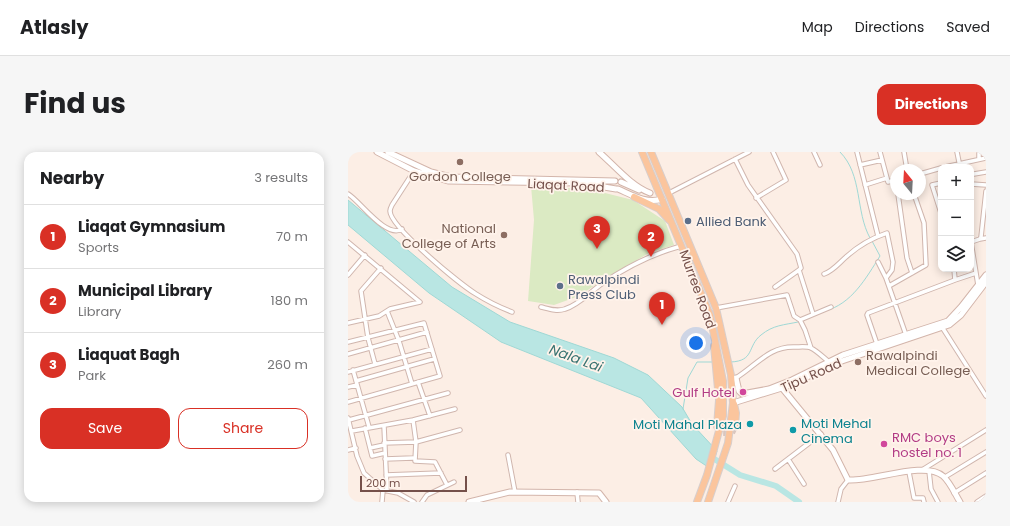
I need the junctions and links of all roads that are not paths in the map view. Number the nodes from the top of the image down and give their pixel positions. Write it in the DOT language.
graph roads {
  1 [pos="378,152"];
  2 [pos="388,152"];
  3 [pos="595,152"];
  4 [pos="599,152"];
  5 [pos="642,152"];
  6 [pos="651,152"];
  7 [pos="748,152"];
  8 [pos="773,152"];
  9 [pos="814,152"];
  10 [pos="857,152"];
  11 [pos="880,152"];
  12 [pos="904,152"];
  13 [pos="957,152"];
  14 [pos="979,152"];
  15 [pos="986,158"];
  16 [pos="735,159"];
  17 [pos="980,159"];
  18 [pos="882,160"];
  19 [pos="906,164"];
  20 [pos="959,164"];
  21 [pos="962,164"];
  22 [pos="820,165"];
  23 [pos="860,165"];
  24 [pos="649,169"];
  25 [pos="938,169"];
  26 [pos="414,171"];
  27 [pos="621,172"];
  28 [pos="926,172"];
  29 [pos="986,172"];
  30 [pos="974,174"];
  31 [pos="887,178"];
  32 [pos="618,181"];
  33 [pos="890,182"];
  34 [pos="866,184"];
  35 [pos="938,184"];
  36 [pos="974,184"];
  37 [pos="986,185"];
  38 [pos="617,189"];
  39 [pos="986,191"];
  40 [pos="650,193"];
  41 [pos="669,193"];
  42 [pos="348,194"];
  43 [pos="634,197"];
  44 [pos="986,197"];
  45 [pos="756,198"];
  46 [pos="662,199"];
  47 [pos="899,200"];
  48 [pos="916,200"];
  49 [pos="938,204"];
  50 [pos="985,217"];
  51 [pos="674,226"];
  52 [pos="402,230"];
  53 [pos="878,236"];
  54 [pos="986,238"];
  55 [pos="980,239"];
  56 [pos="974,241"];
  57 [pos="348,242"];
  58 [pos="682,246"];
  59 [pos="365,255"];
  60 [pos="974,261"];
  61 [pos="878,262"];
  62 [pos="381,268"];
  63 [pos="799,270"];
  64 [pos="954,272"];
  65 [pos="912,273"];
  66 [pos="976,273"];
  67 [pos="824,274"];
  68 [pos="986,275"];
  69 [pos="348,276"];
  70 [pos="886,278"];
  71 [pos="955,280"];
  72 [pos="986,282"];
  73 [pos="978,285"];
  74 [pos="775,286"];
  75 [pos="889,286"];
  76 [pos="895,303"];
  77 [pos="541,307"];
  78 [pos="830,307"];
  79 [pos="716,308"];
  80 [pos="387,311"];
  81 [pos="512,312"];
  82 [pos="813,314"];
  83 [pos="365,319"];
  84 [pos="800,320"];
  85 [pos="348,323"];
  86 [pos="942,328"];
  87 [pos="396,331"];
  88 [pos="427,332"];
  89 [pos="906,335"];
  90 [pos="368,338"];
  91 [pos="399,341"];
  92 [pos="348,342"];
  93 [pos="877,344"];
  94 [pos="370,348"];
  95 [pos="811,348"];
  96 [pos="432,349"];
  97 [pos="348,354"];
  98 [pos="403,356"];
  99 [pos="434,359"];
  100 [pos="828,361"];
  101 [pos="375,364"];
  102 [pos="406,367"];
  103 [pos="732,367"];
  104 [pos="718,368"];
  105 [pos="353,370"];
  106 [pos="348,371"];
  107 [pos="736,378"];
  108 [pos="418,382"];
  109 [pos="356,383"];
  110 [pos="412,384"];
  111 [pos="348,387"];
  112 [pos="782,388"];
  113 [pos="448,393"];
  114 [pos="986,396"];
  115 [pos="361,398"];
  116 [pos="425,400"];
  117 [pos="348,402"];
  118 [pos="733,403"];
  119 [pos="455,410"];
  120 [pos="366,416"];
  121 [pos="430,416"];
  122 [pos="348,419"];
  123 [pos="413,420"];
  124 [pos="384,426"];
  125 [pos="717,426"];
  126 [pos="735,427"];
  127 [pos="367,428"];
  128 [pos="460,430"];
  129 [pos="986,430"];
  130 [pos="352,431"];
  131 [pos="821,434"];
  132 [pos="416,442"];
  133 [pos="384,444"];
  134 [pos="356,448"];
  135 [pos="370,448"];
  136 [pos="348,450"];
  137 [pos="385,452"];
  138 [pos="986,452"];
  139 [pos="508,455"];
  140 [pos="413,458"];
  141 [pos="385,459"];
  142 [pos="788,459"];
  143 [pos="775,469"];
  144 [pos="921,471"];
  145 [pos="929,471"];
  146 [pos="909,472"];
  147 [pos="441,473"];
  148 [pos="986,473"];
  149 [pos="386,475"];
  150 [pos="945,477"];
  151 [pos="848,480"];
  152 [pos="454,482"];
  153 [pos="804,484"];
  154 [pos="447,485"];
  155 [pos="735,486"];
  156 [pos="383,490"];
  157 [pos="387,491"];
  158 [pos="515,492"];
  159 [pos="577,492"];
  160 [pos="954,493"];
  161 [pos="700,494"];
  162 [pos="986,496"];
  163 [pos="709,500"];
  164 [pos="382,502"];
  165 [pos="414,502"];
  166 [pos="422,502"];
  167 [pos="469,502"];
  168 [pos="578,502"];
  169 [pos="606,502"];
  170 [pos="697,502"];
  171 [pos="728,502"];
  172 [pos="838,502"];
  173 [pos="924,502"];
  174 [pos="938,502"];
  175 [pos="960,502"];
  176 [pos="977,502"];
  1 -- 26 [label="main road, Liaqat Road"];
  2 -- 32 [label="main road, Liaqat Road"];
  3 -- 32 [label="main road"];
  4 -- 27 [label="main road"];
  5 -- 24 [label="main road, Murree Road"];
  6 -- 41 [label="main road, Murree Road"];
  7 -- 16 [label="street"];
  8 -- 45 [label="street"];
  9 -- 22 [label="street"];
  10 -- 23 [label="street"];
  11 -- 18 [label="street"];
  12 -- 19 [label="street"];
  13 -- 20 [label="street"];
  14 -- 17 [label="street"];
  15 -- 17 [label="street"];
  16 -- 41 [label="street"];
  16 -- 45 [label="street"];
  17 -- 21 [label="street"];
  18 -- 23 [label="street"];
  18 -- 31 [label="street"];
  23 -- 34 [label="street"];
  24 -- 40 [label="main road"];
  24 -- 46 [label="main road, Murree Road"];
  25 -- 28 [label="street"];
  26 -- 38 [label="main road, Liaqat Road"];
  26 -- 52 [label="street"];
  27 -- 32 [label="main road"];
  27 -- 40 [label="main road"];
  29 -- 30 [label="street"];
  31 -- 33 [label="street"];
  31 -- 34 [label="street"];
  32 -- 38 [label="main road"];
  32 -- 40 [label="main road, Liaqat Road"];
  34 -- 53 [label="street"];
  35 -- 49 [label="street"];
  36 -- 37 [label="street"];
  38 -- 43 [label="main road, Liaqat Road"];
  39 -- 44 [label="street"];
  41 -- 79 [label="main road, Murree Road"];
  42 -- 52 [label="street"];
  43 -- 46 [label="main road, Liaqat Road"];
  43 -- 51 [label="main road"];
  44 -- 50 [label="street"];
  45 -- 63 [label="street"];
  46 -- 51 [label="main road, Murree Road"];
  47 -- 65 [label="street"];
  48 -- 65 [label="street"];
  50 -- 55 [label="street"];
  51 -- 58 [label="main road, Murree Road"];
  52 -- 81 [label="street"];
  53 -- 67 [label="street"];
  53 -- 70 [label="street"];
  54 -- 55 [label="street"];
  55 -- 56 [label="street"];
  57 -- 59 [label="street"];
  58 -- 77 [label="street"];
  58 -- 104 [label="main road, Murree Road"];
  59 -- 62 [label="street"];
  59 -- 69 [label="street"];
  60 -- 66 [label="street"];
  61 -- 70 [label="street"];
  62 -- 80 [label="street"];
  62 -- 83 [label="street"];
  63 -- 74 [label="street"];
  63 -- 82 [label="street"];
  64 -- 71 [label="street"];
  65 -- 75 [label="street"];
  66 -- 71 [label="street"];
  66 -- 73 [label="street"];
  68 -- 73 [label="main road"];
  70 -- 75 [label="street"];
  71 -- 76 [label="street"];
  72 -- 86 [label="main road, Tipu Road"];
  73 -- 89 [label="main road"];
  75 -- 76 [label="street"];
  76 -- 89 [label="street"];
  76 -- 93 [label="street"];
  78 -- 82 [label="street"];
  79 -- 84 [label="street"];
  79 -- 103 [label="main road, Murree Road"];
  80 -- 83 [label="street"];
  80 -- 87 [label="street"];
  82 -- 84 [label="street"];
  83 -- 85 [label="street"];
  83 -- 90 [label="street"];
  84 -- 95 [label="street"];
  86 -- 112 [label="main road, Tipu Road"];
  86 -- 114 [label="street"];
  87 -- 88 [label="street"];
  87 -- 90 [label="street"];
  87 -- 91 [label="street"];
  88 -- 91 [label="street"];
  88 -- 96 [label="street"];
  89 -- 93 [label="main road"];
  90 -- 92 [label="street"];
  90 -- 94 [label="street"];
  91 -- 94 [label="street"];
  91 -- 98 [label="street"];
  93 -- 100 [label="main road"];
  94 -- 97 [label="street"];
  94 -- 101 [label="street"];
  95 -- 100 [label="street"];
  95 -- 107 [label="street"];
  96 -- 98 [label="street"];
  96 -- 99 [label="street"];
  98 -- 101 [label="street"];
  98 -- 102 [label="street"];
  99 -- 102 [label="street"];
  99 -- 108 [label="street"];
  100 -- 107 [label="main road"];
  101 -- 105 [label="street"];
  102 -- 109 [label="street"];
  102 -- 110 [label="street"];
  103 -- 107 [label="main road"];
  103 -- 118 [label="main road, Murree Road"];
  104 -- 125 [label="main road"];
  104 -- 161 [label="main road, Murree Road"];
  105 -- 106 [label="street"];
  105 -- 109 [label="street"];
  108 -- 110 [label="street"];
  108 -- 116 [label="street"];
  109 -- 111 [label="street"];
  109 -- 115 [label="street"];
  110 -- 115 [label="street"];
  112 -- 118 [label="main road, Tipu Road"];
  112 -- 131 [label="main road"];
  113 -- 116 [label="street"];
  115 -- 117 [label="street"];
  115 -- 120 [label="street"];
  116 -- 120 [label="street"];
  116 -- 121 [label="street"];
  118 -- 126 [label="main road"];
  118 -- 163 [label="main road, Murree Road"];
  119 -- 121 [label="street"];
  120 -- 122 [label="street"];
  120 -- 127 [label="street"];
  121 -- 123 [label="street"];
  122 -- 130 [label="street"];
  123 -- 124 [label="street"];
  123 -- 132 [label="street"];
  124 -- 127 [label="street"];
  124 -- 133 [label="street"];
  127 -- 130 [label="street"];
  127 -- 135 [label="street"];
  128 -- 132 [label="street"];
  129 -- 144 [label="street"];
  130 -- 134 [label="street"];
  131 -- 142 [label="street"];
  131 -- 151 [label="main road"];
  132 -- 133 [label="street"];
  132 -- 147 [label="street"];
  133 -- 135 [label="street"];
  133 -- 137 [label="street"];
  134 -- 136 [label="street"];
  134 -- 156 [label="street"];
  135 -- 137 [label="street"];
  137 -- 141 [label="street"];
  138 -- 150 [label="street"];
  139 -- 158 [label="street"];
  140 -- 141 [label="street"];
  141 -- 149 [label="street"];
  142 -- 143 [label="street"];
  142 -- 153 [label="street"];
  144 -- 145 [label="main road"];
  144 -- 146 [label="main road"];
  145 -- 150 [label="main road"];
  145 -- 174 [label="street"];
  146 -- 151 [label="main road"];
  146 -- 173 [label="street"];
  147 -- 149 [label="street"];
  147 -- 154 [label="street"];
  148 -- 160 [label="street"];
  149 -- 157 [label="street"];
  150 -- 160 [label="main road"];
  151 -- 172 [label="street"];
  152 -- 154 [label="street"];
  154 -- 166 [label="street"];
  155 -- 171 [label="street"];
  156 -- 157 [label="street"];
  156 -- 164 [label="street"];
  157 -- 165 [label="street"];
  158 -- 159 [label="main road"];
  158 -- 167 [label="main road"];
  159 -- 168 [label="street"];
  159 -- 169 [label="main road"];
  160 -- 175 [label="main road"];
  161 -- 163 [label="main road"];
  161 -- 170 [label="main road, Murree Road"];
  162 -- 176 [label="street"];
}
